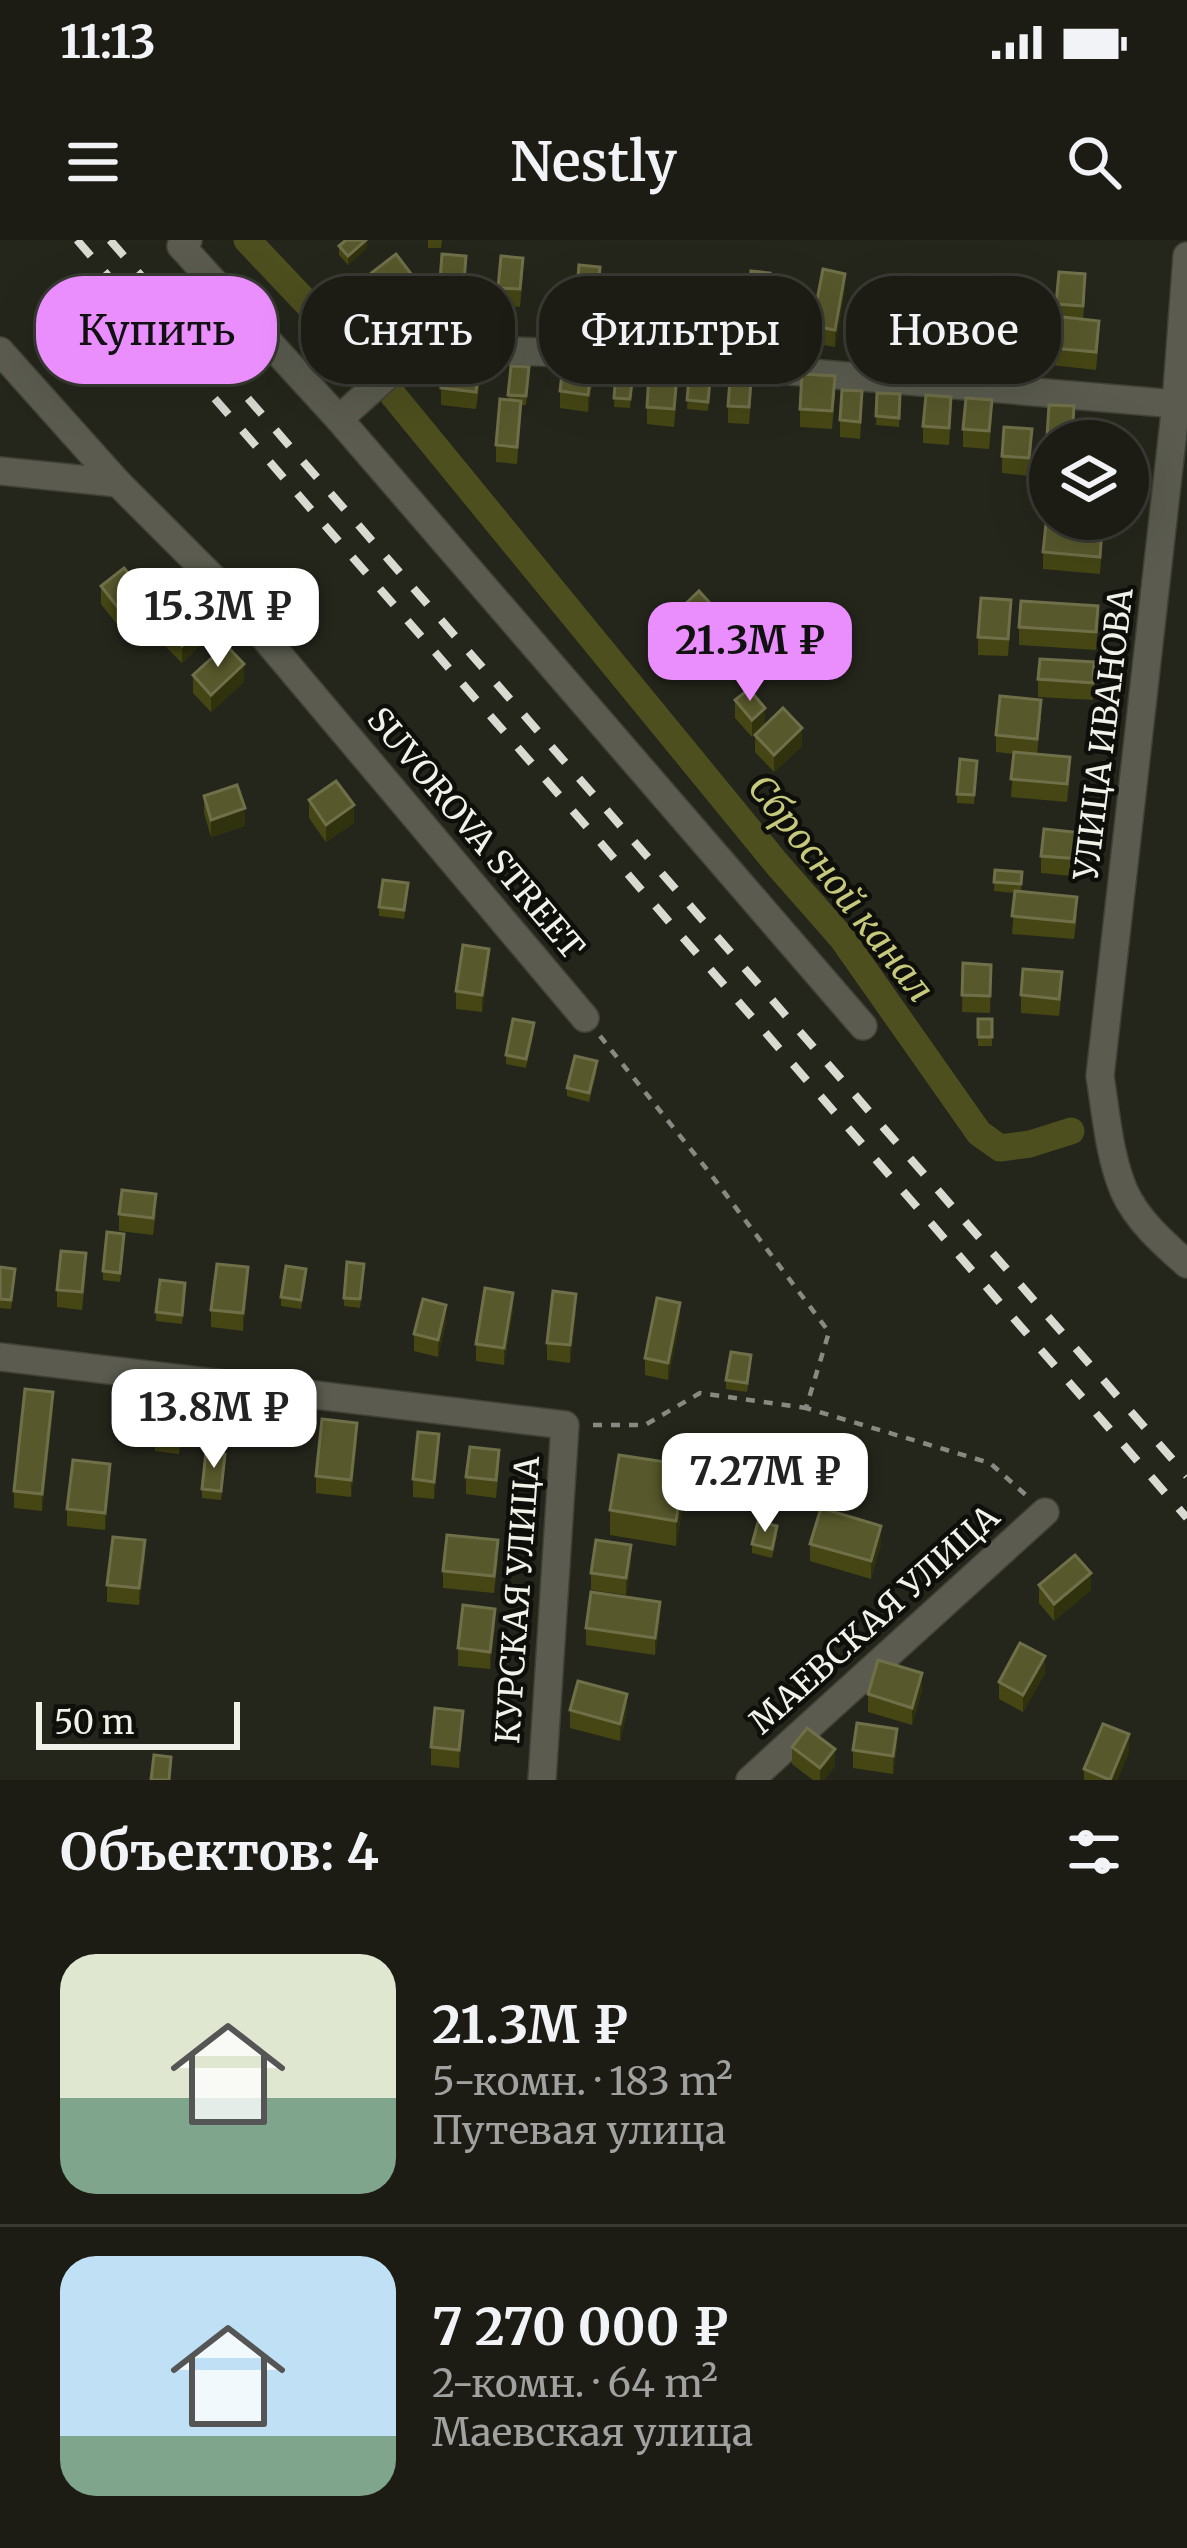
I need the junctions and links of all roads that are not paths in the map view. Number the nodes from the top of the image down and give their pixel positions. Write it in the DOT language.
graph roads {
  1 [pos="188,240"];
  2 [pos="1187,256"];
  3 [pos="0,351"];
  4 [pos="1176,404"];
  5 [pos="339,419"];
  6 [pos="0,470"];
  7 [pos="118,483"];
  8 [pos="585,1018"];
  9 [pos="863,1026"];
  10 [pos="1187,1264"];
  11 [pos="0,1357"];
  12 [pos="1045,1512"];
  13 [pos="542,1780"];
  14 [pos="750,1780"];
  1 -- 5 [label="street"];
  2 -- 4 [label="street, УЛИЦА ИВАНОВА"];
  3 -- 7 [label="street, SUVOROVA STREET"];
  4 -- 5 [label="street"];
  4 -- 10 [label="street, УЛИЦА ИВАНОВА"];
  5 -- 9 [label="street"];
  6 -- 7 [label="street"];
  7 -- 8 [label="street, SUVOROVA STREET"];
  11 -- 13 [label="street, КУРСКАЯ УЛИЦА"];
  12 -- 14 [label="street, МАЕВСКАЯ УЛИЦА"];
}
